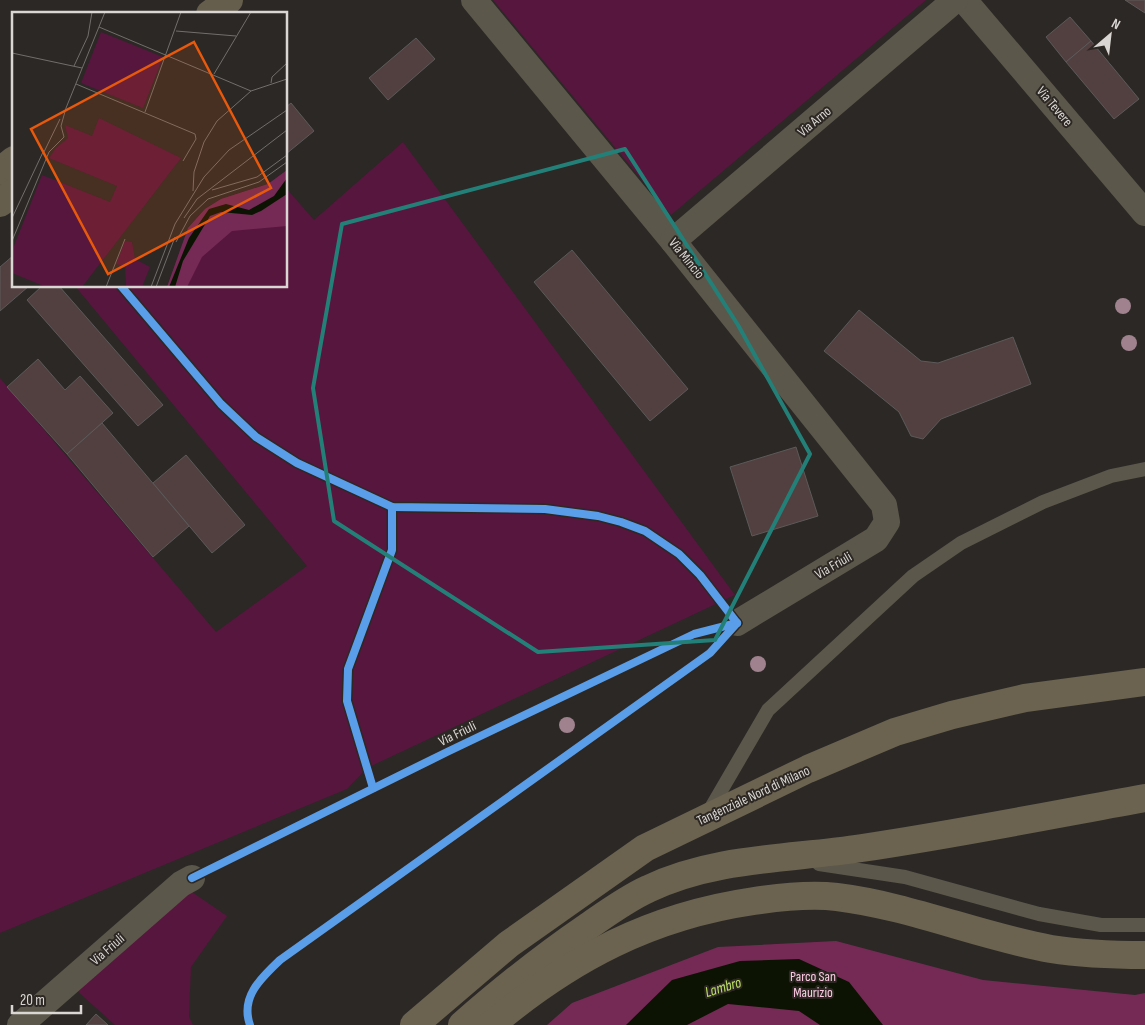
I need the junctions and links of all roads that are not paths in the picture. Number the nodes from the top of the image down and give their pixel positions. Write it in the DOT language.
graph roads {
  1 [pos="229,0"];
  2 [pos="241,0"];
  3 [pos="474,0"];
  4 [pos="955,0"];
  5 [pos="964,0"];
  6 [pos="213,12"];
  7 [pos="230,12"];
  8 [pos="12,150"];
  9 [pos="0,155"];
  10 [pos="12,162"];
  11 [pos="0,171"];
  12 [pos="12,194"];
  13 [pos="0,203"];
  14 [pos="1145,212"];
  15 [pos="674,241"];
  16 [pos="1145,469"];
  17 [pos="886,522"];
  18 [pos="737,623"];
  19 [pos="1145,682"];
  20 [pos="1145,798"];
  21 [pos="706,817"];
  22 [pos="771,858"];
  23 [pos="192,878"];
  24 [pos="1145,925"];
  25 [pos="1145,955"];
  26 [pos="20,1025"];
  27 [pos="414,1025"];
  28 [pos="462,1025"];
  29 [pos="491,1025"];
  1 -- 6 [label="main road"];
  2 -- 7 [label="main road"];
  3 -- 15 [label="street, Via Mincio"];
  4 -- 15 [label="street, Via Arno"];
  5 -- 14 [label="street, Via Tevere"];
  8 -- 9 [label="lane"];
  10 -- 11 [label="main road"];
  12 -- 13 [label="main road"];
  15 -- 17 [label="street, Via Mincio"];
  16 -- 21 [label="lane"];
  17 -- 18 [label="street, Via Friuli"];
  19 -- 21 [label="highway, Tangenziale Nord di Milano"];
  20 -- 22 [label="highway"];
  21 -- 27 [label="highway, Tangenziale Nord di Milano"];
  22 -- 24 [label="lane"];
  22 -- 28 [label="highway"];
  23 -- 26 [label="street, Via Friuli"];
  25 -- 29 [label="highway"];
}
